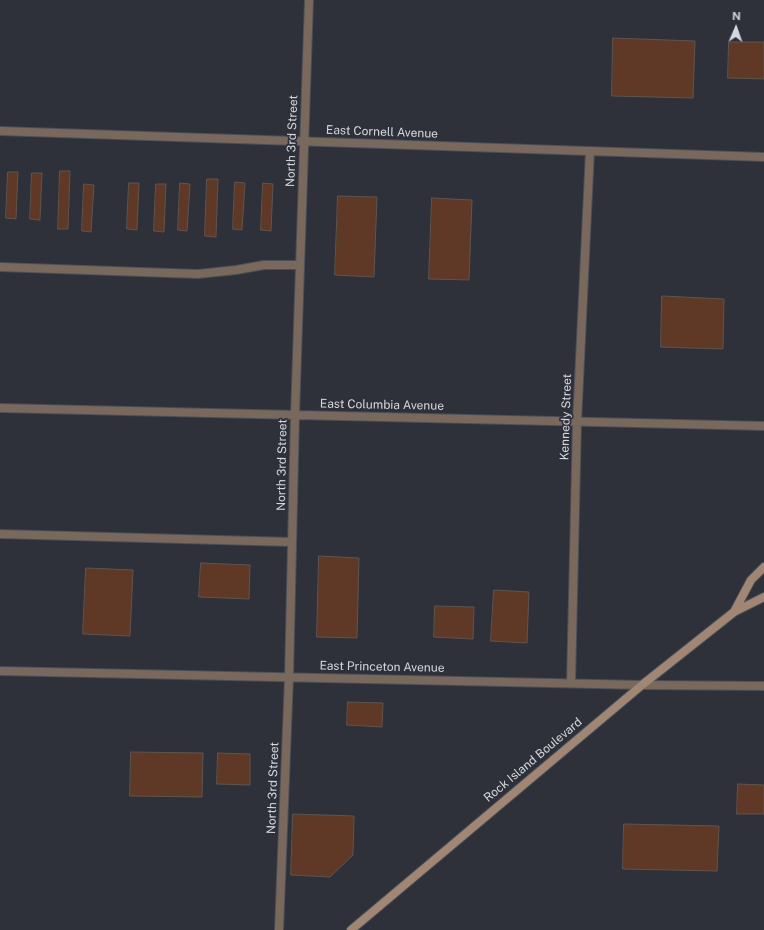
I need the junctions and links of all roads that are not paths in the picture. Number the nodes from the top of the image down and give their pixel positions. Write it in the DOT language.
graph roads {
  1 [pos="309,0"];
  2 [pos="0,131"];
  3 [pos="304,141"];
  4 [pos="590,151"];
  5 [pos="764,157"];
  6 [pos="300,265"];
  7 [pos="0,267"];
  8 [pos="0,408"];
  9 [pos="295,415"];
  10 [pos="577,422"];
  11 [pos="764,426"];
  12 [pos="0,534"];
  13 [pos="292,542"];
  14 [pos="764,567"];
  15 [pos="764,597"];
  16 [pos="734,612"];
  17 [pos="0,671"];
  18 [pos="290,677"];
  19 [pos="571,683"];
  20 [pos="642,685"];
  21 [pos="764,686"];
  22 [pos="279,930"];
  23 [pos="351,930"];
  1 -- 3 [label="street, North 3rd Street"];
  2 -- 3 [label="street, East Cornell Avenue"];
  3 -- 4 [label="street, East Cornell Avenue"];
  3 -- 6 [label="street, North 3rd Street"];
  4 -- 5 [label="street, East Cornell Avenue"];
  4 -- 10 [label="street, Kennedy Street"];
  6 -- 7 [label="street"];
  6 -- 9 [label="street, North 3rd Street"];
  8 -- 9 [label="street, East Columbia Avenue"];
  9 -- 10 [label="street, East Columbia Avenue"];
  9 -- 13 [label="street, North 3rd Street"];
  10 -- 11 [label="street, East Columbia Avenue"];
  10 -- 19 [label="street, Kennedy Street"];
  12 -- 13 [label="street"];
  13 -- 18 [label="street, North 3rd Street"];
  14 -- 16 [label="main road, Rock Island Boulevard"];
  15 -- 16 [label="main road, Rock Island Boulevard"];
  16 -- 20 [label="main road, Rock Island Boulevard"];
  17 -- 18 [label="street, East Princeton Avenue"];
  18 -- 19 [label="street, East Princeton Avenue"];
  18 -- 22 [label="street, North 3rd Street"];
  19 -- 20 [label="street, East Princeton Avenue"];
  20 -- 21 [label="street, East Princeton Avenue"];
  20 -- 23 [label="main road, Rock Island Boulevard"];
}
